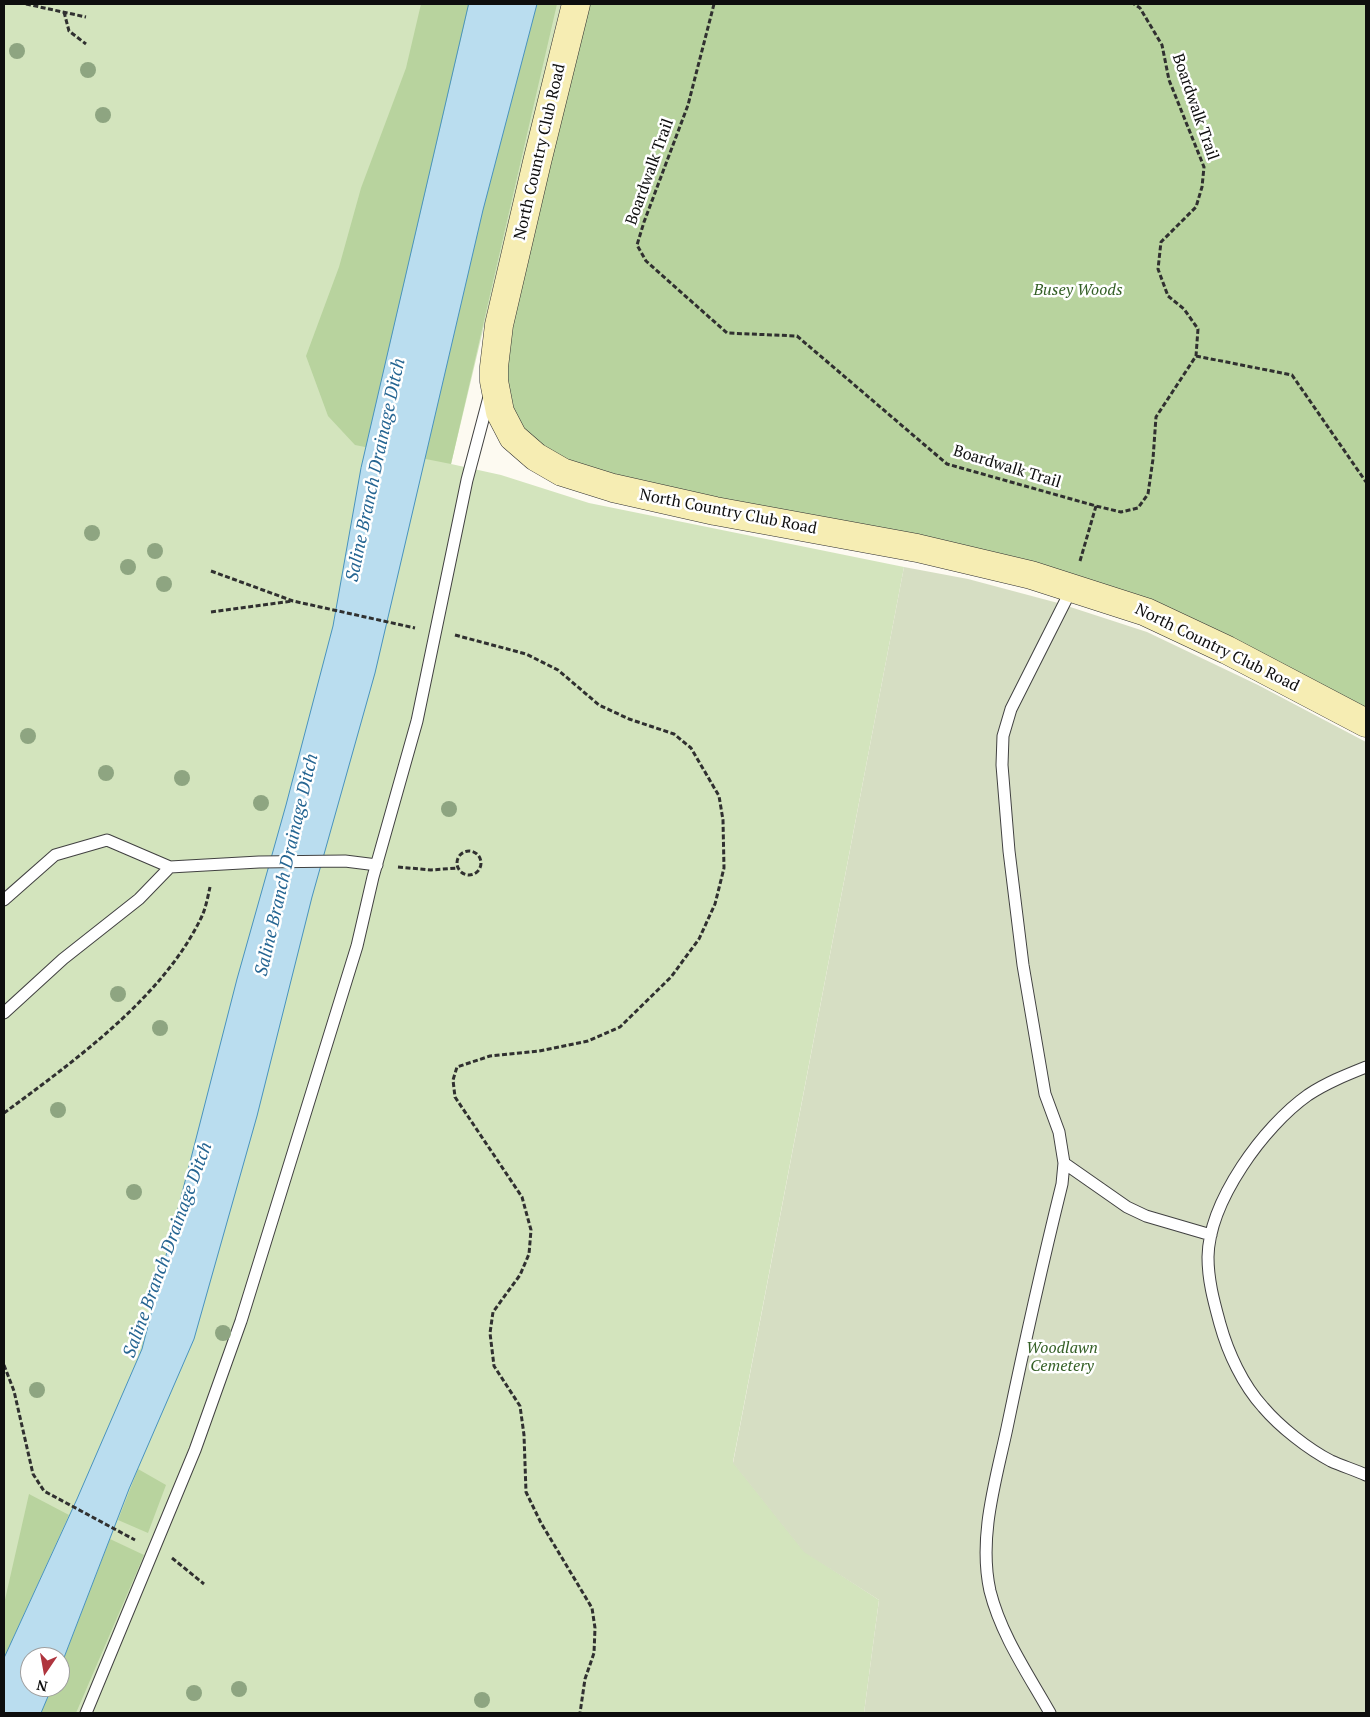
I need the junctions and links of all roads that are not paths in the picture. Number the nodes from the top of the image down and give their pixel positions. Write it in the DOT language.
graph roads {
  1 [pos="576,4"];
  2 [pos="494,381"];
  3 [pos="1072,588"];
  4 [pos="1366,723"];
  5 [pos="377,865"];
  6 [pos="170,867"];
  7 [pos="4,900"];
  8 [pos="4,1013"];
  9 [pos="1366,1067"];
  10 [pos="1064,1163"];
  11 [pos="1211,1235"];
  12 [pos="1366,1475"];
  13 [pos="86,1713"];
  14 [pos="1050,1713"];
  1 -- 2 [label="street, North Country Club Road"];
  2 -- 3 [label="street, North Country Club Road"];
  2 -- 5 [label="lane"];
  3 -- 4 [label="street, North Country Club Road"];
  3 -- 10 [label="lane"];
  5 -- 6 [label="lane"];
  5 -- 13 [label="lane"];
  6 -- 7 [label="lane"];
  6 -- 8 [label="lane"];
  9 -- 11 [label="lane"];
  10 -- 11 [label="lane"];
  10 -- 14 [label="lane"];
  11 -- 12 [label="lane"];
}
